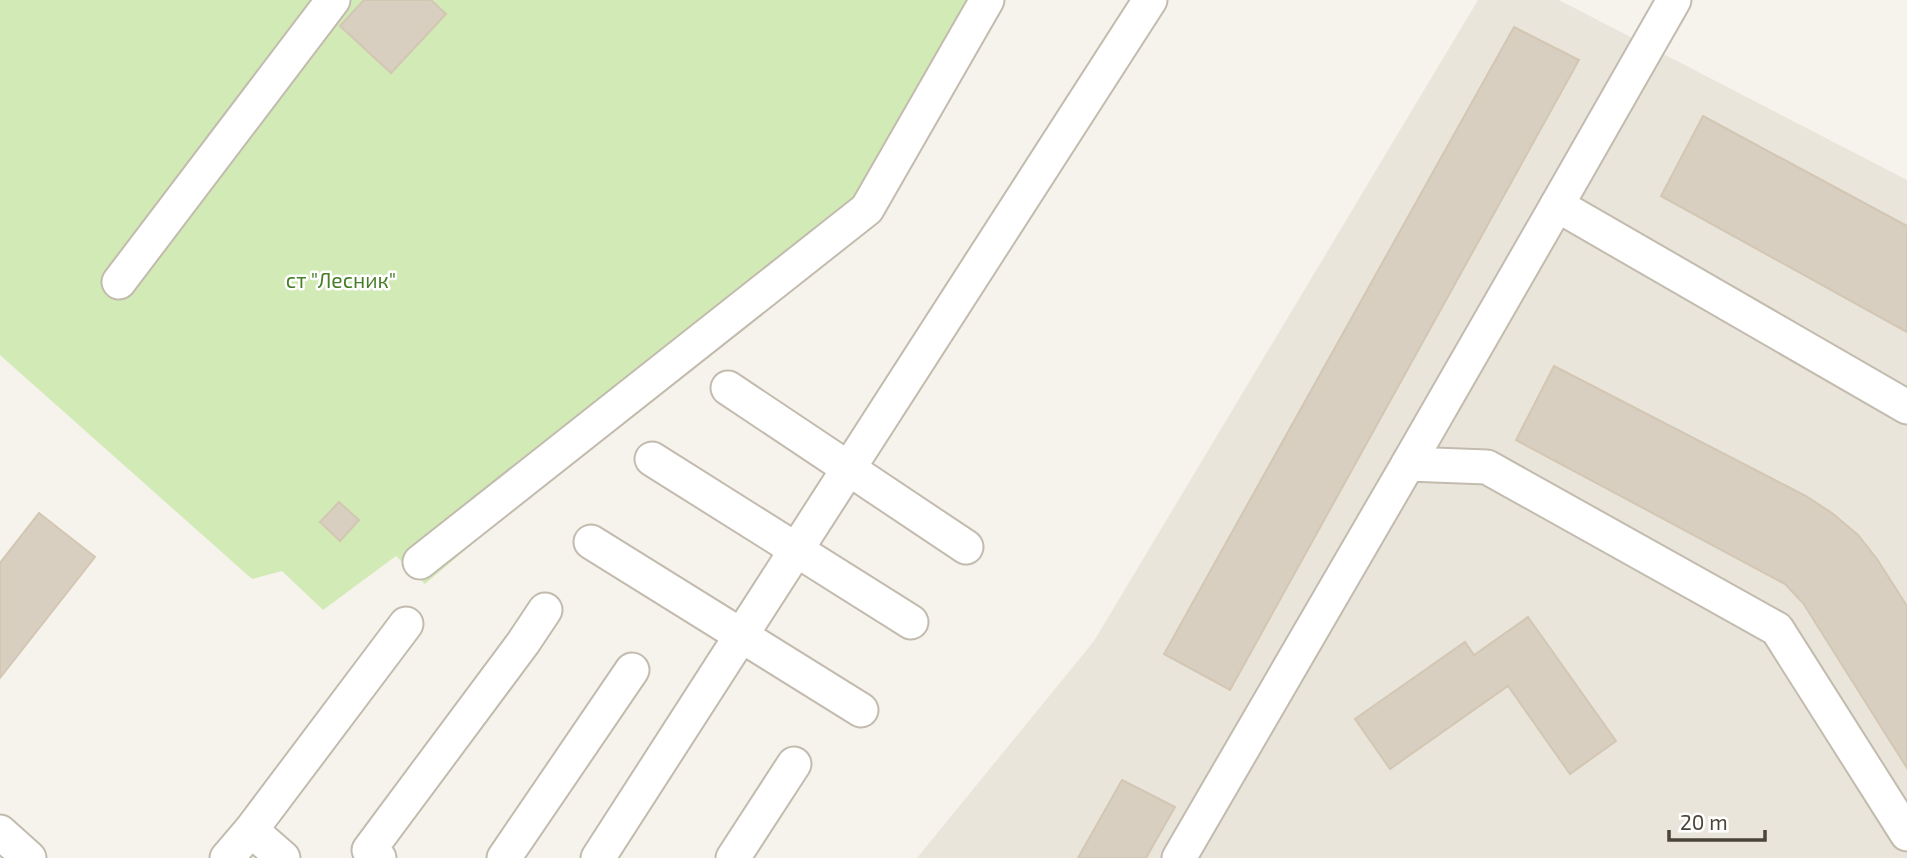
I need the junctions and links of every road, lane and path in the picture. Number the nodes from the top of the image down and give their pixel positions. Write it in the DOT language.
graph roads {
  1 [pos="333,0"];
  2 [pos="987,0"];
  3 [pos="1150,0"];
  4 [pos="1674,0"];
  5 [pos="1557,205"];
  6 [pos="119,282"];
  7 [pos="728,388"];
  8 [pos="1907,407"];
  9 [pos="652,459"];
  10 [pos="1408,464"];
  11 [pos="848,468"];
  12 [pos="591,542"];
  13 [pos="966,547"];
  14 [pos="795,550"];
  15 [pos="420,562"];
  16 [pos="545,610"];
  17 [pos="911,622"];
  18 [pos="407,624"];
  19 [pos="740,636"];
  20 [pos="632,670"];
  21 [pos="861,710"];
  22 [pos="794,764"];
  23 [pos="251,830"];
  24 [pos="0,832"];
  25 [pos="1907,834"];
  26 [pos="29,858"];
  27 [pos="227,858"];
  28 [pos="283,858"];
  29 [pos="379,858"];
  30 [pos="504,858"];
  31 [pos="597,858"];
  32 [pos="733,858"];
  33 [pos="1179,858"];
  1 -- 6 [label="lane"];
  2 -- 15 [label="lane"];
  3 -- 11 [label="lane"];
  4 -- 5 [label="lane"];
  5 -- 8 [label="lane"];
  5 -- 10 [label="lane"];
  7 -- 11 [label="lane"];
  9 -- 14 [label="lane"];
  10 -- 25 [label="lane"];
  10 -- 33 [label="lane"];
  11 -- 13 [label="lane"];
  11 -- 14 [label="lane"];
  12 -- 19 [label="lane"];
  14 -- 17 [label="lane"];
  14 -- 19 [label="lane"];
  16 -- 29 [label="lane"];
  18 -- 23 [label="lane"];
  19 -- 21 [label="lane"];
  19 -- 31 [label="lane"];
  20 -- 30 [label="lane"];
  22 -- 32 [label="lane"];
  23 -- 27 [label="lane"];
  23 -- 28 [label="lane"];
  24 -- 26 [label="lane"];
}
